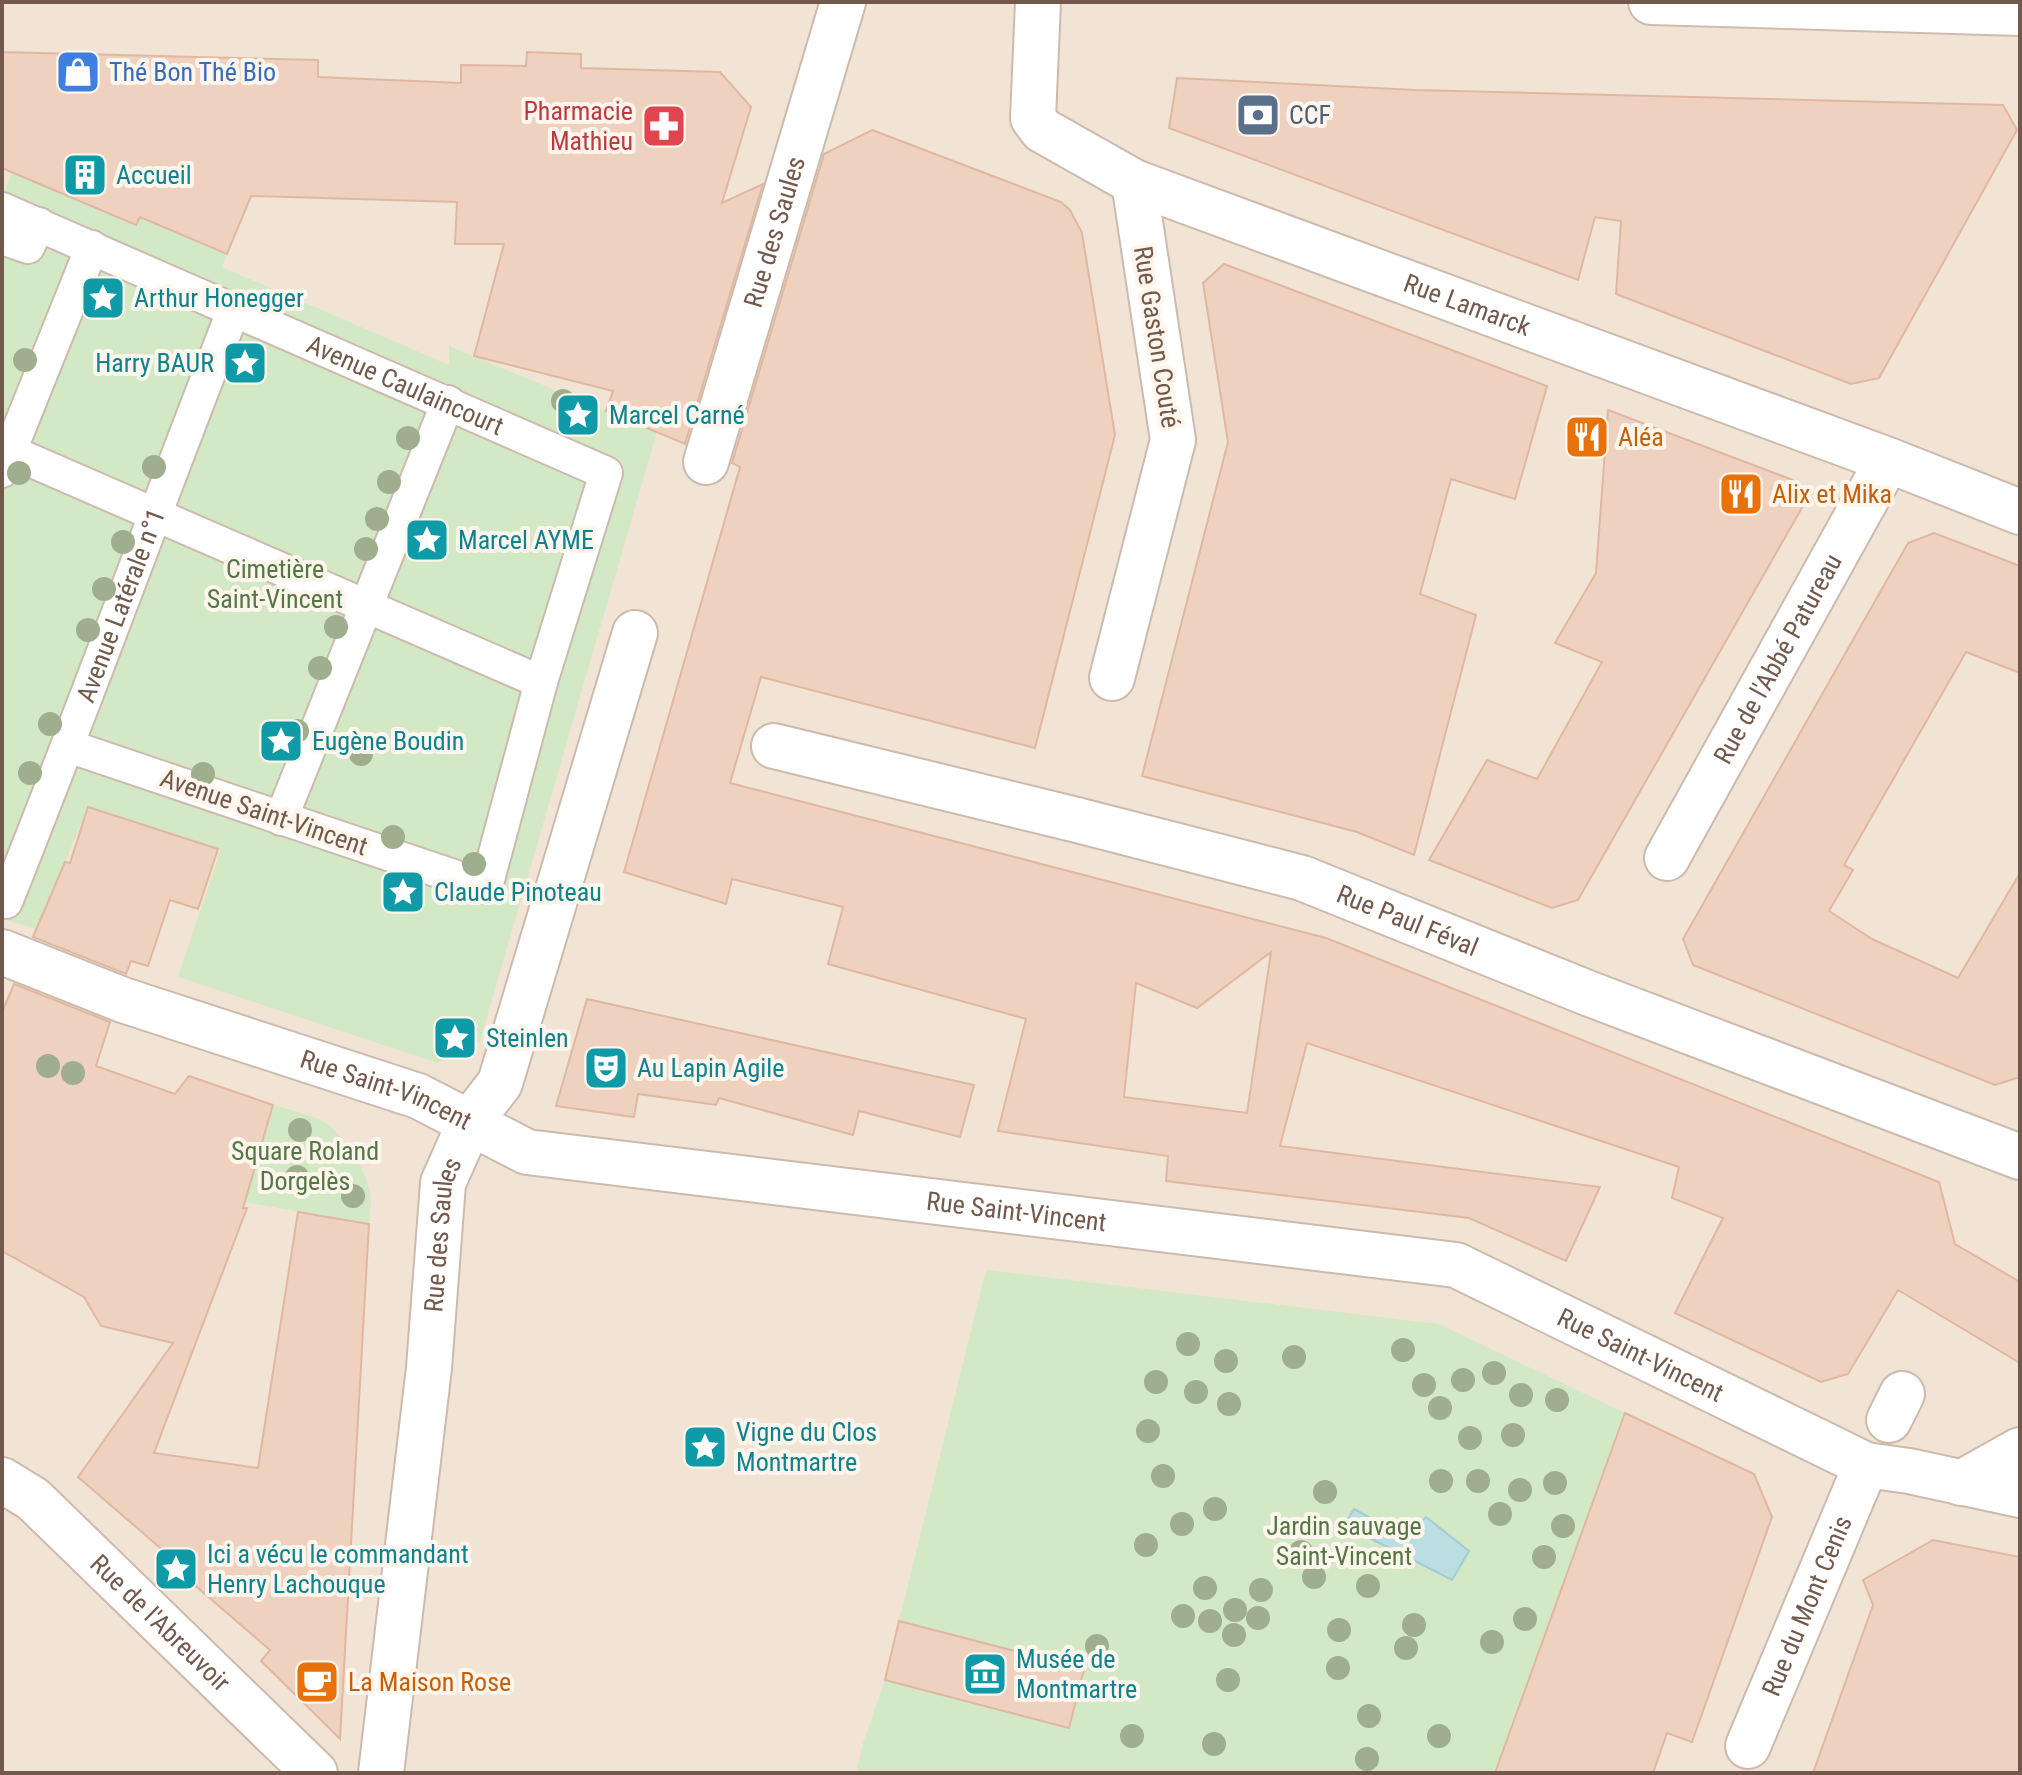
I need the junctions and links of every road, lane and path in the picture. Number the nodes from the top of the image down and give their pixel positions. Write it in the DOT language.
graph roads {
  1 [pos="843,2"];
  2 [pos="1038,2"];
  3 [pos="1651,2"];
  4 [pos="2020,13"];
  5 [pos="1134,182"];
  6 [pos="2,209"];
  7 [pos="39,224"];
  8 [pos="2,238"];
  9 [pos="92,247"];
  10 [pos="234,309"];
  11 [pos="448,402"];
  12 [pos="5,457"];
  13 [pos="1888,460"];
  14 [pos="706,462"];
  15 [pos="2020,512"];
  16 [pos="154,514"];
  17 [pos="366,606"];
  18 [pos="635,633"];
  19 [pos="1112,678"];
  20 [pos="541,682"];
  21 [pos="68,746"];
  22 [pos="774,746"];
  23 [pos="281,819"];
  24 [pos="1667,858"];
  25 [pos="6,902"];
  26 [pos="2,952"];
  27 [pos="470,1122"];
  28 [pos="2020,1157"];
  29 [pos="2020,1450"];
  30 [pos="1866,1465"];
  31 [pos="2,1480"];
  32 [pos="1961,1483"];
  33 [pos="2020,1495"];
  34 [pos="1748,1746"];
  35 [pos="315,1773"];
  36 [pos="381,1773"];
  1 -- 14 [label="street, Rue des Saules"];
  2 -- 5 [label="street, Rue Lamarck"];
  3 -- 4 [label="street"];
  5 -- 13 [label="street, Rue Lamarck"];
  5 -- 19 [label="street, Rue Gaston Couté"];
  6 -- 7 [label="lane, Avenue Caulaincourt"];
  7 -- 8 [label="lane"];
  7 -- 9 [label="lane, Avenue Caulaincourt"];
  9 -- 10 [label="lane, Avenue Caulaincourt"];
  9 -- 12 [label="lane"];
  10 -- 11 [label="lane, Avenue Caulaincourt"];
  10 -- 16 [label="lane, Avenue Latérale n°1"];
  11 -- 17 [label="lane"];
  11 -- 20 [label="lane, Avenue Caulaincourt"];
  12 -- 16 [label="lane"];
  13 -- 15 [label="street, Rue Lamarck"];
  13 -- 24 [label="street, Rue de l'Abbé Patureau"];
  16 -- 17 [label="lane"];
  16 -- 21 [label="lane, Avenue Latérale n°1"];
  17 -- 20 [label="lane"];
  17 -- 23 [label="lane"];
  18 -- 27 [label="street, Rue des Saules"];
  20 -- 23 [label="lane, Avenue Saint-Vincent"];
  21 -- 23 [label="lane, Avenue Saint-Vincent"];
  21 -- 25 [label="lane, Avenue Latérale n°1"];
  22 -- 28 [label="street, Rue Paul Féval"];
  26 -- 27 [label="street, Rue Saint-Vincent"];
  27 -- 30 [label="street, Rue Saint-Vincent"];
  27 -- 36 [label="street, Rue des Saules"];
  29 -- 32 [label="street"];
  30 -- 32 [label="street, Rue Saint-Vincent"];
  30 -- 34 [label="street, Rue du Mont Cenis"];
  31 -- 35 [label="street, Rue de l'Abreuvoir"];
  32 -- 33 [label="street, Rue Saint-Vincent"];
}
